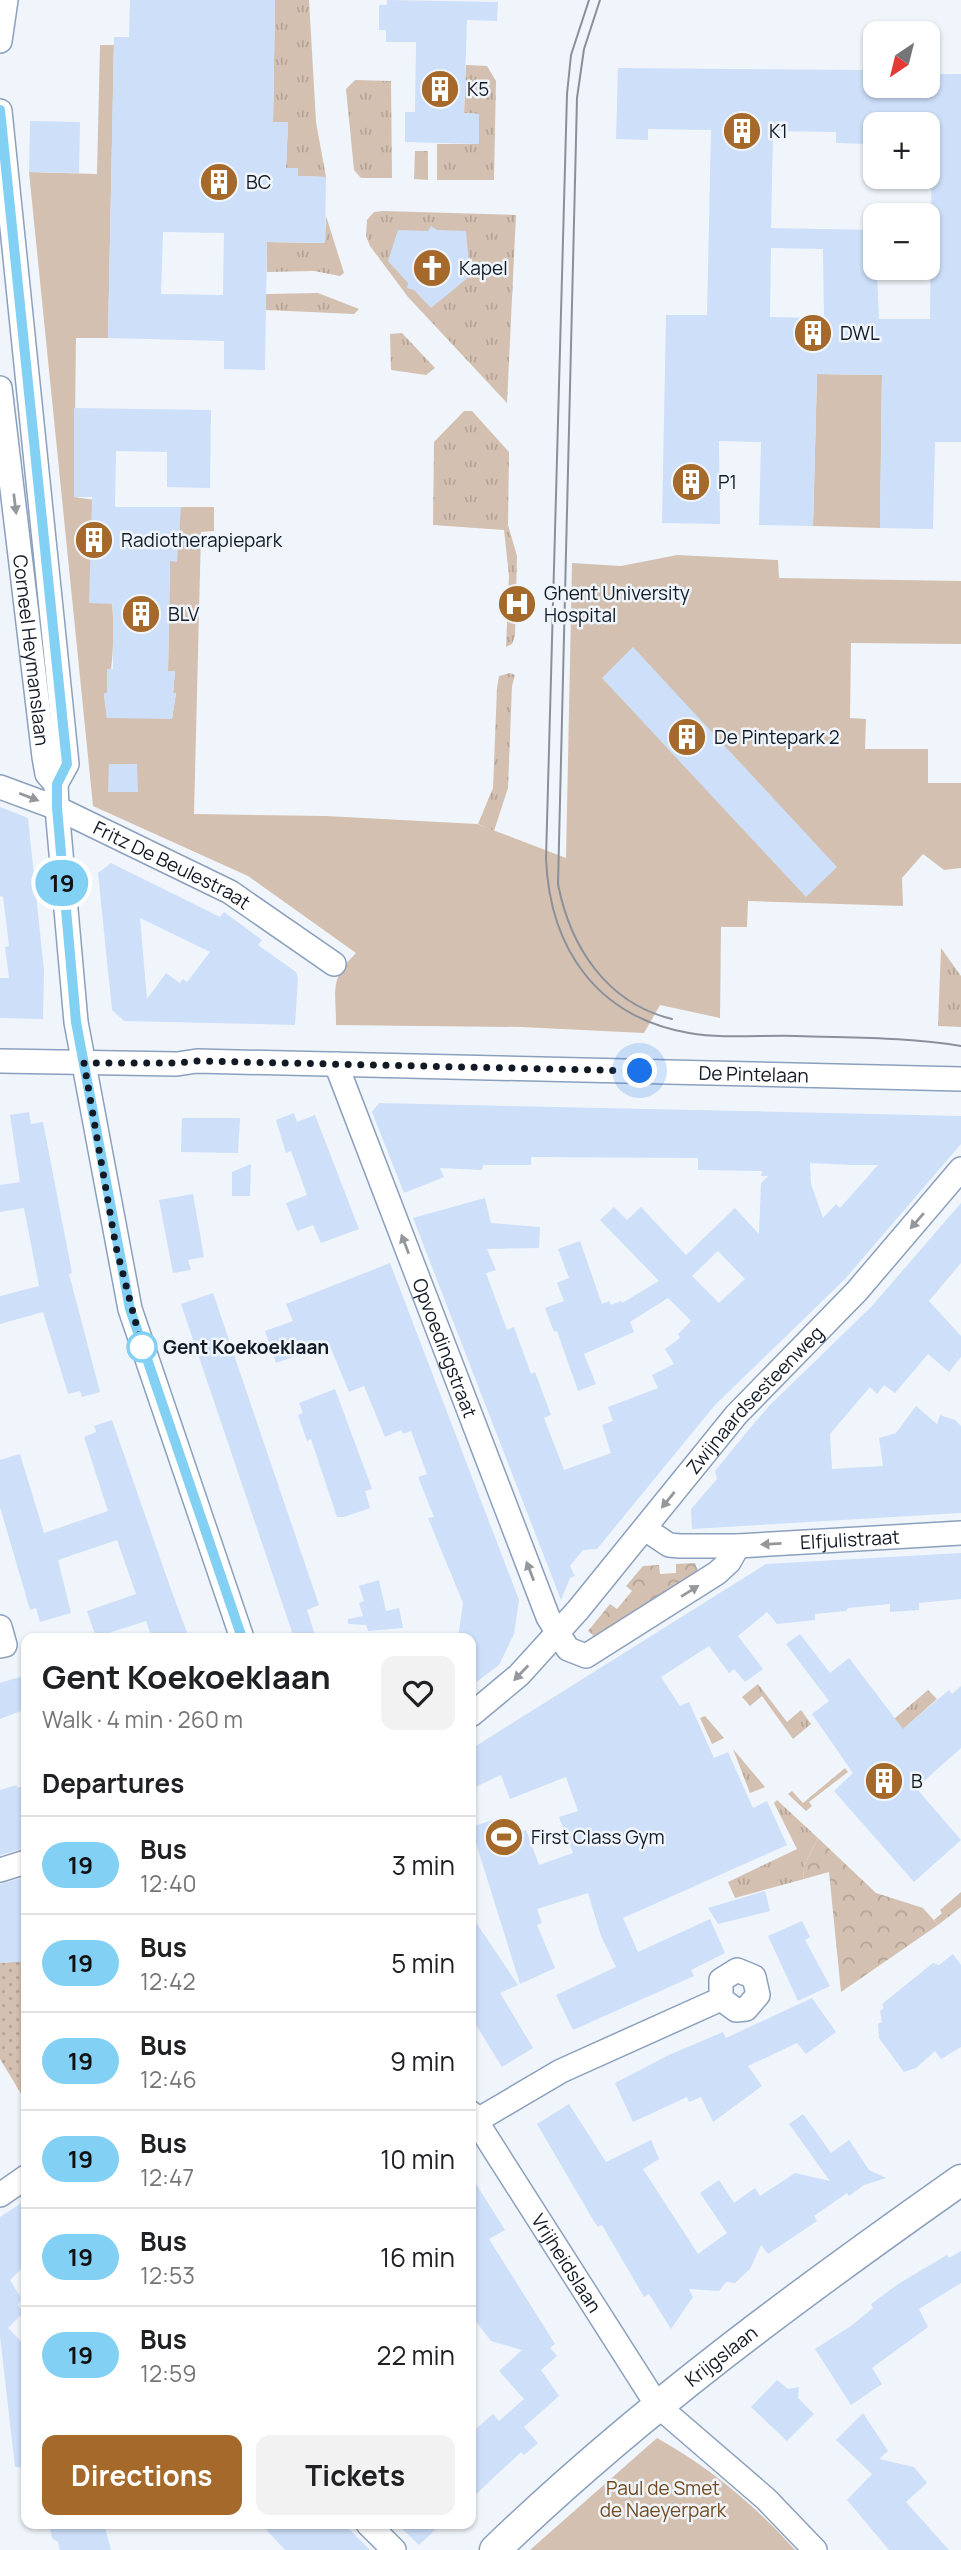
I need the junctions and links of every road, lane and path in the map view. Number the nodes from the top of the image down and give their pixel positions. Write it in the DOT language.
graph roads {
  1 [pos="6,0"];
  2 [pos="0,41"];
  3 [pos="0,111"];
  4 [pos="0,388"];
  5 [pos="57,784"];
  6 [pos="0,787"];
  7 [pos="57,808"];
  8 [pos="334,964"];
  9 [pos="0,1061"];
  10 [pos="84,1063"];
  11 [pos="336,1064"];
  12 [pos="961,1079"];
  13 [pos="961,1169"];
  14 [pos="645,1528"];
  15 [pos="961,1533"];
  16 [pos="738,1546"];
  17 [pos="0,1627"];
  18 [pos="240,1633"];
  19 [pos="556,1634"];
  20 [pos="0,1646"];
  21 [pos="476,1712"];
  22 [pos="21,1864"];
  23 [pos="0,1870"];
  24 [pos="721,1999"];
  25 [pos="476,2115"];
  26 [pos="476,2122"];
  27 [pos="21,2180"];
  28 [pos="961,2180"];
  29 [pos="0,2195"];
  30 [pos="657,2405"];
  31 [pos="373,2529"];
  32 [pos="394,2550"];
  33 [pos="495,2550"];
  34 [pos="815,2550"];
  1 -- 2 [label="street"];
  3 -- 5 [label="street, Corneel Heymanslaan"];
  4 -- 5 [label="street, Corneel Heymanslaan, one-way"];
  5 -- 7 [label="street, Corneel Heymanslaan"];
  6 -- 7 [label="street, Fritz De Beulestraat, one-way"];
  7 -- 8 [label="street, Fritz De Beulestraat"];
  7 -- 10 [label="street, Corneel Heymanslaan"];
  9 -- 10 [label="street, De Pintelaan"];
  10 -- 11 [label="street, De Pintelaan"];
  10 -- 18 [label="street, Corneel Heymanslaan"];
  11 -- 12 [label="street, De Pintelaan"];
  19 -- 11 [label="street, Opvoedingstraat, one-way"];
  13 -- 14 [label="street, Zwijnaardsesteenweg, one-way"];
  14 -- 16 [label="street, Elfjulistraat"];
  14 -- 19 [label="street, Zwijnaardsesteenweg"];
  15 -- 16 [label="street, Elfjulistraat, one-way"];
  19 -- 16 [label="street, one-way"];
  17 -- 20 [label="street"];
  19 -- 21 [label="street, Zwijnaardsesteenweg, one-way"];
  22 -- 23 [label="street"];
  24 -- 25 [label="street, Vrijheidslaan"];
  26 -- 30 [label="street, Vrijheidslaan"];
  27 -- 29 [label="street"];
  28 -- 30 [label="main road, Krijgslaan"];
  30 -- 33 [label="main road, Krijgslaan"];
  30 -- 34 [label="street, Vrijheidslaan"];
  31 -- 32 [label="street"];
}
